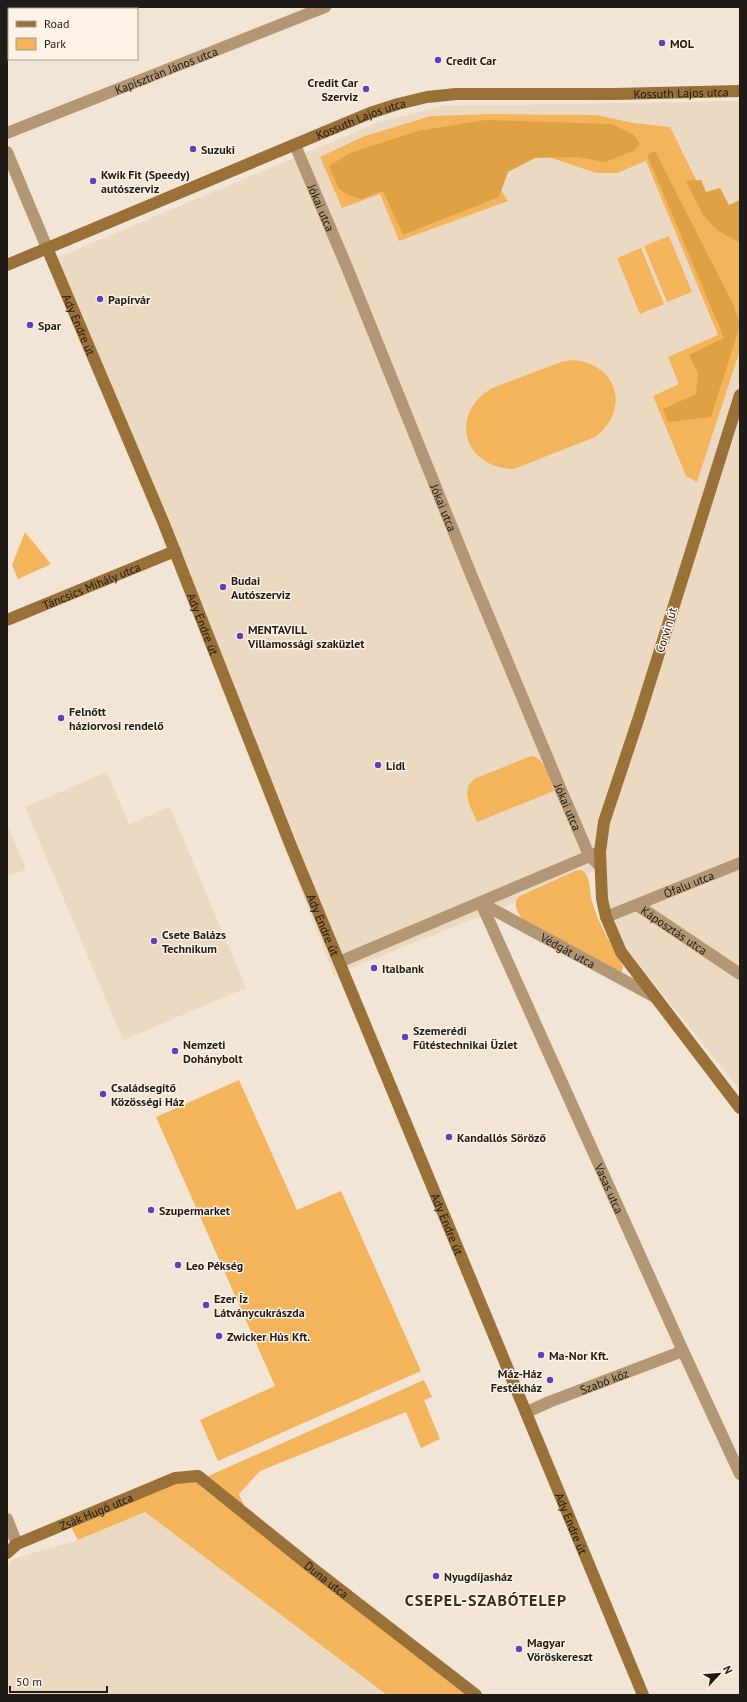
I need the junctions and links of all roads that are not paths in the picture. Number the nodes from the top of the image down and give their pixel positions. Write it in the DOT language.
graph roads {
  1 [pos="325,7"];
  2 [pos="740,91"];
  3 [pos="7,133"];
  4 [pos="295,145"];
  5 [pos="7,152"];
  6 [pos="47,248"];
  7 [pos="7,265"];
  8 [pos="740,395"];
  9 [pos="175,551"];
  10 [pos="7,620"];
  11 [pos="595,853"];
  12 [pos="740,863"];
  13 [pos="600,866"];
  14 [pos="481,903"];
  15 [pos="637,905"];
  16 [pos="606,917"];
  17 [pos="339,962"];
  18 [pos="740,974"];
  19 [pos="655,997"];
  20 [pos="740,1108"];
  21 [pos="683,1351"];
  22 [pos="527,1412"];
  23 [pos="740,1474"];
  24 [pos="175,1478"];
  25 [pos="7,1519"];
  26 [pos="17,1544"];
  27 [pos="7,1554"];
  28 [pos="476,1695"];
  29 [pos="644,1695"];
  1 -- 3 [label="street, Kapisztrán János utca"];
  2 -- 4 [label="street, Kossuth Lajos utca"];
  4 -- 6 [label="street, Kossuth Lajos utca"];
  4 -- 11 [label="street, Jókai utca"];
  5 -- 6 [label="street, Ady Endre út"];
  6 -- 7 [label="street, Kossuth Lajos utca"];
  6 -- 9 [label="street, Ady Endre út"];
  8 -- 11 [label="street, Corvin út"];
  9 -- 10 [label="street, Táncsics Mihály utca"];
  9 -- 17 [label="street, Ady Endre út"];
  11 -- 13 [label="street, Corvin út"];
  11 -- 14 [label="street"];
  12 -- 15 [label="street, Ófalu utca"];
  13 -- 16 [label="street, Védgát utca"];
  14 -- 17 [label="street"];
  14 -- 19 [label="street, Védgát utca"];
  14 -- 21 [label="street, Vasas utca"];
  15 -- 16 [label="street, Káposztás utca"];
  15 -- 18 [label="street, Káposztás utca"];
  16 -- 19 [label="street, Védgát utca"];
  17 -- 22 [label="street, Ady Endre út"];
  19 -- 20 [label="street, Védgát utca"];
  21 -- 22 [label="street, Szabó köz"];
  21 -- 23 [label="street, Vasas utca"];
  22 -- 29 [label="street, Ady Endre út"];
  24 -- 26 [label="street, Zsák Hugó utca"];
  24 -- 28 [label="street, Duna utca"];
  25 -- 26 [label="street"];
  26 -- 27 [label="street"];
}
